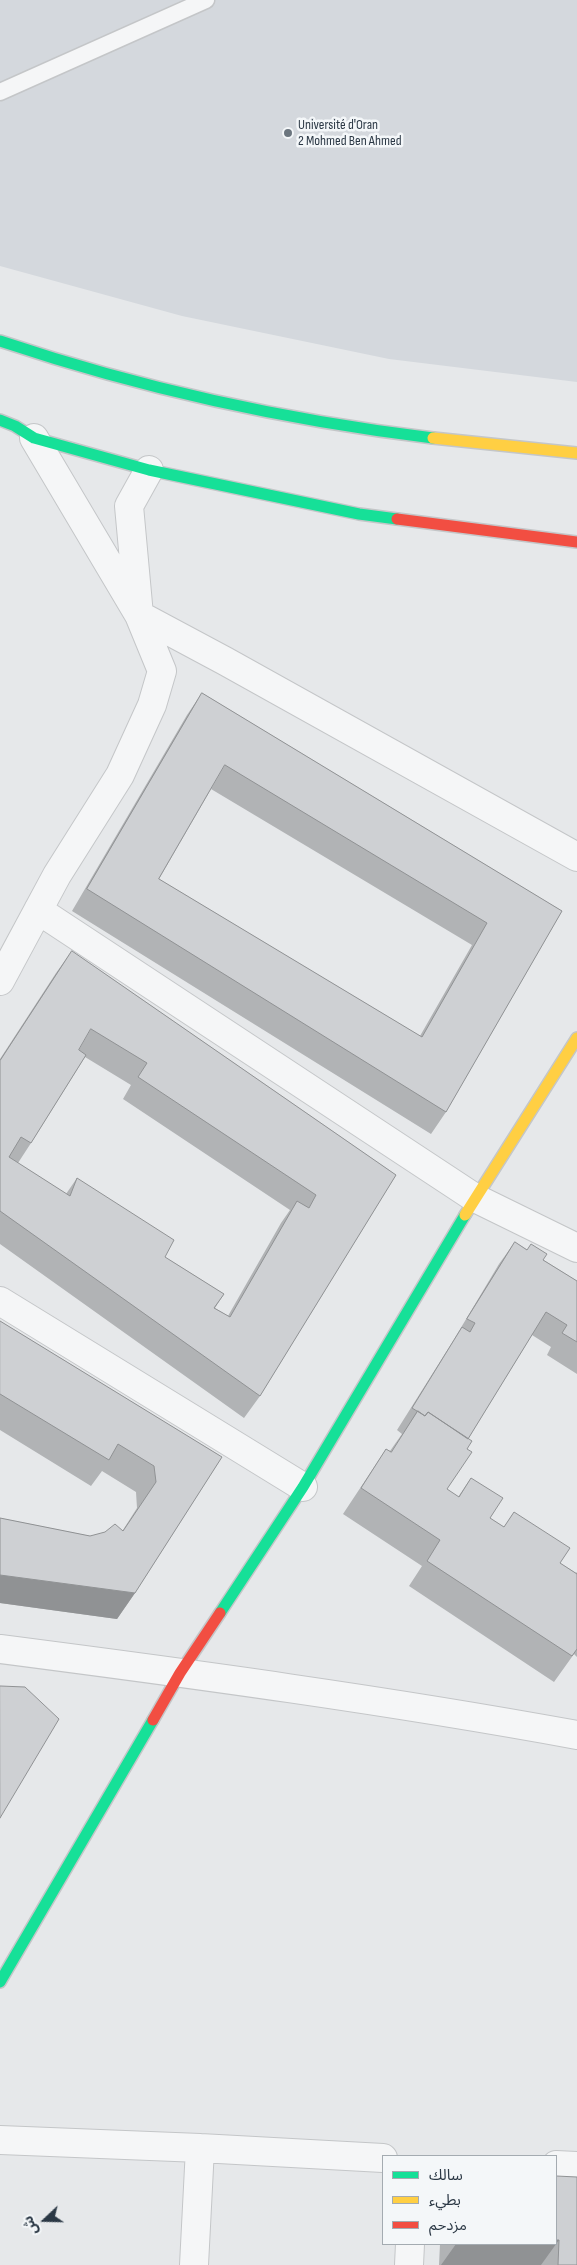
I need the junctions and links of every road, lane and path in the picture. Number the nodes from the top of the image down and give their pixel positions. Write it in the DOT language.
graph roads {
  1 [pos="206,0"];
  2 [pos="0,92"];
  3 [pos="0,341"];
  4 [pos="0,420"];
  5 [pos="34,438"];
  6 [pos="577,453"];
  7 [pos="149,470"];
  8 [pos="577,542"];
  9 [pos="139,615"];
  10 [pos="577,857"];
  11 [pos="38,910"];
  12 [pos="0,981"];
  13 [pos="577,1038"];
  14 [pos="475,1198"];
  15 [pos="577,1248"];
  16 [pos="0,1301"];
  17 [pos="303,1487"];
  18 [pos="0,1649"];
  19 [pos="180,1673"];
  20 [pos="577,1734"];
  21 [pos="0,1982"];
  22 [pos="0,2140"];
  23 [pos="200,2148"];
  24 [pos="382,2158"];
  25 [pos="557,2165"];
  26 [pos="577,2166"];
  27 [pos="410,2245"];
  28 [pos="194,2265"];
  29 [pos="409,2265"];
  1 -- 2 [label="lane"];
  3 -- 6 [label="main road"];
  4 -- 5 [label="main road"];
  5 -- 7 [label="main road"];
  5 -- 9 [label="street"];
  7 -- 8 [label="main road"];
  7 -- 9 [label="street"];
  9 -- 10 [label="street"];
  9 -- 11 [label="street"];
  11 -- 12 [label="street"];
  11 -- 14 [label="street"];
  13 -- 14 [label="main road"];
  14 -- 15 [label="street"];
  14 -- 17 [label="main road"];
  16 -- 17 [label="street"];
  17 -- 19 [label="main road"];
  18 -- 19 [label="street"];
  19 -- 20 [label="street"];
  19 -- 21 [label="main road"];
  22 -- 23 [label="street"];
  23 -- 24 [label="street"];
  23 -- 28 [label="street"];
  25 -- 26 [label="street"];
  27 -- 29 [label="street"];
}
